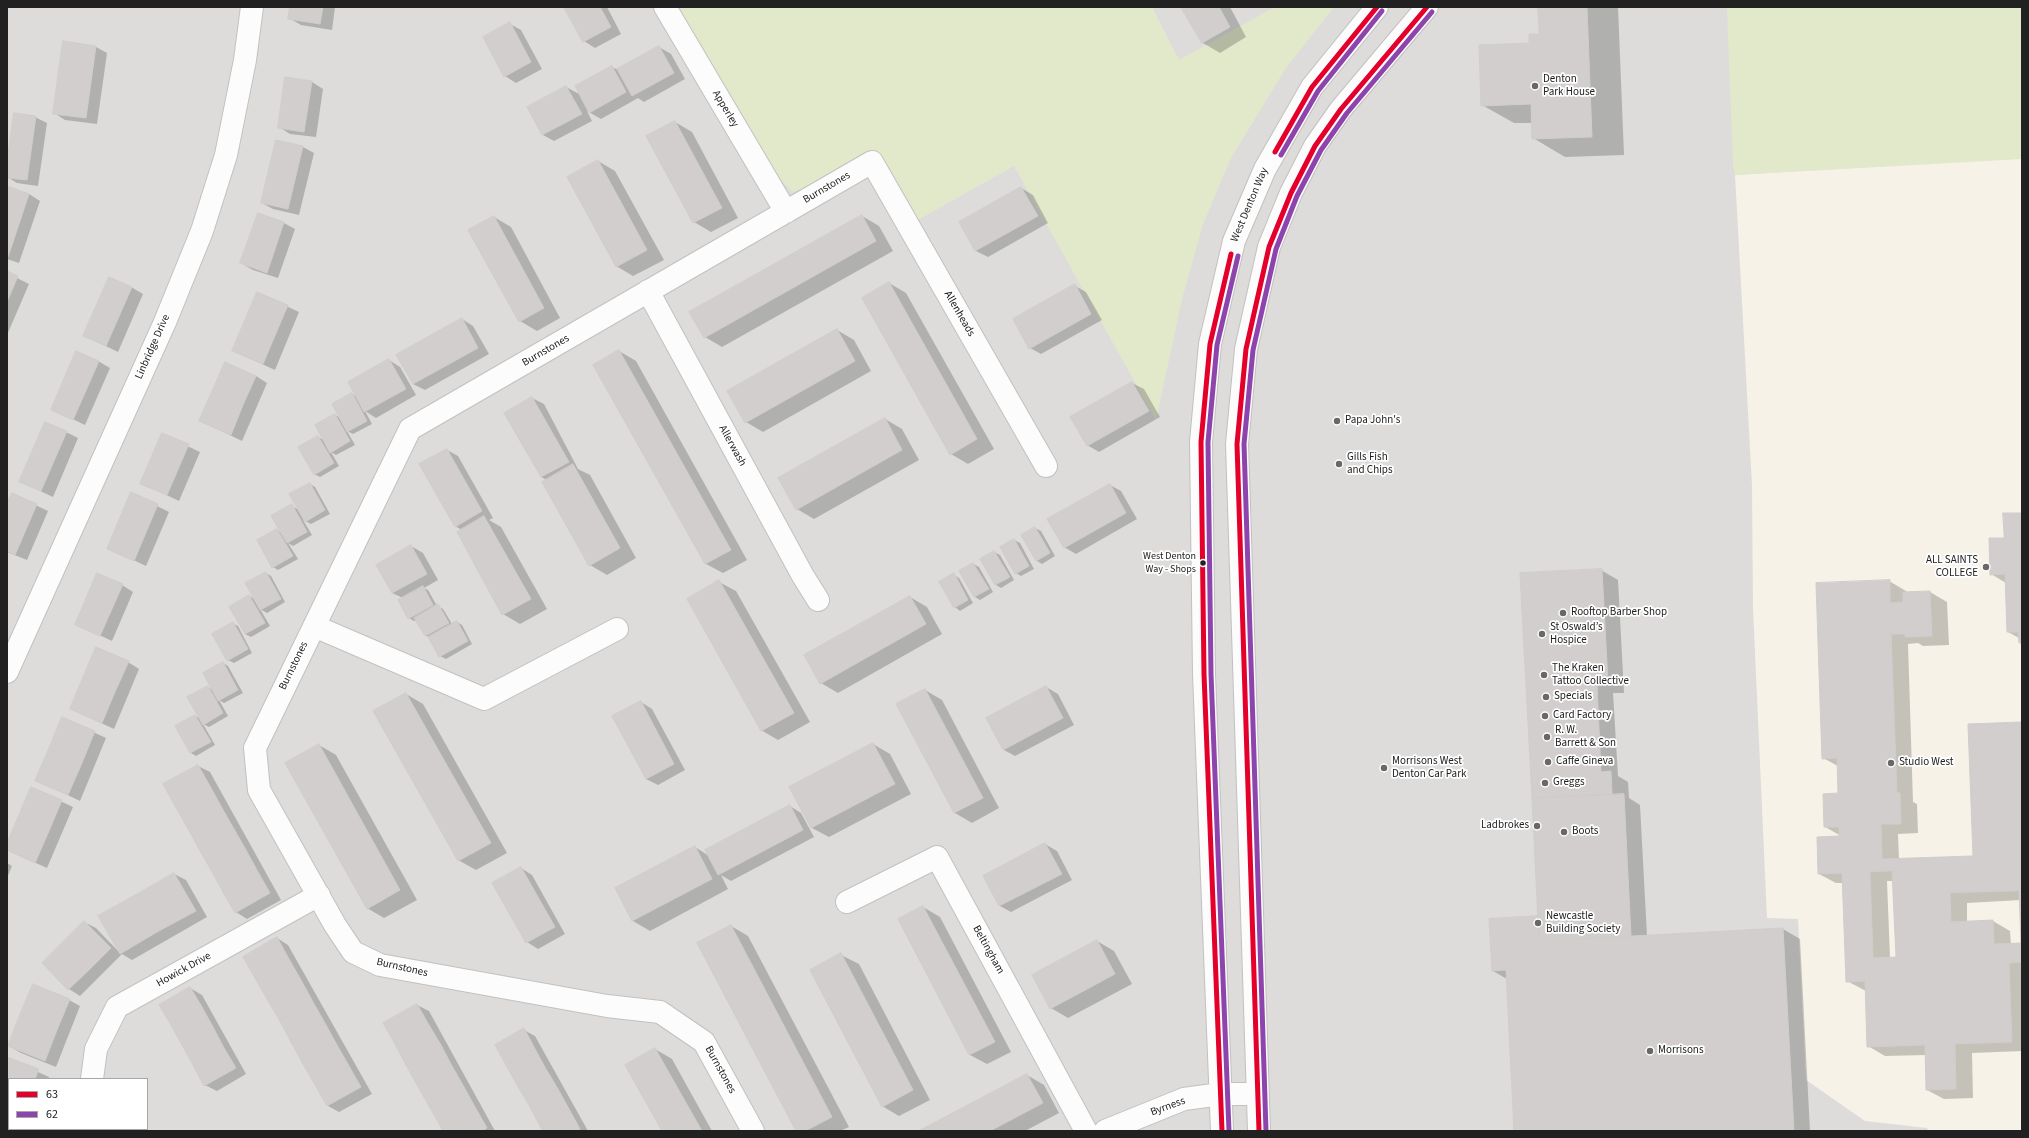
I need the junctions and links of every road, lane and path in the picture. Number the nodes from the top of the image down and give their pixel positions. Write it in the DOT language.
graph roads {
  1 [pos="252,7"];
  2 [pos="665,7"];
  3 [pos="1377,7"];
  4 [pos="1427,7"];
  5 [pos="872,162"];
  6 [pos="786,212"];
  7 [pos="648,292"];
  8 [pos="1046,466"];
  9 [pos="818,600"];
  10 [pos="314,626"];
  11 [pos="617,629"];
  12 [pos="7,672"];
  13 [pos="318,895"];
  14 [pos="846,902"];
  15 [pos="92,1078"];
  16 [pos="1221,1094"];
  17 [pos="1257,1094"];
  18 [pos="753,1131"];
  19 [pos="1086,1131"];
  20 [pos="1105,1131"];
  21 [pos="1222,1131"];
  22 [pos="1259,1131"];
  1 -- 12 [label="street, Linbridge Drive"];
  2 -- 6 [label="street, Apperley"];
  3 -- 16 [label="street, West Denton Way"];
  4 -- 17 [label="street"];
  5 -- 6 [label="street, Burnstones"];
  5 -- 8 [label="street, Allenheads"];
  6 -- 7 [label="street, Burnstones"];
  7 -- 9 [label="street, Allerwash"];
  7 -- 10 [label="street, Burnstones"];
  10 -- 11 [label="street"];
  10 -- 13 [label="street, Burnstones"];
  13 -- 15 [label="street, Howick Drive"];
  13 -- 18 [label="street, Burnstones"];
  14 -- 19 [label="street, Beltingham"];
  16 -- 17 [label="street, Byrness"];
  16 -- 20 [label="street, Byrness"];
  16 -- 21 [label="street, West Denton Way"];
  17 -- 22 [label="street"];
}
